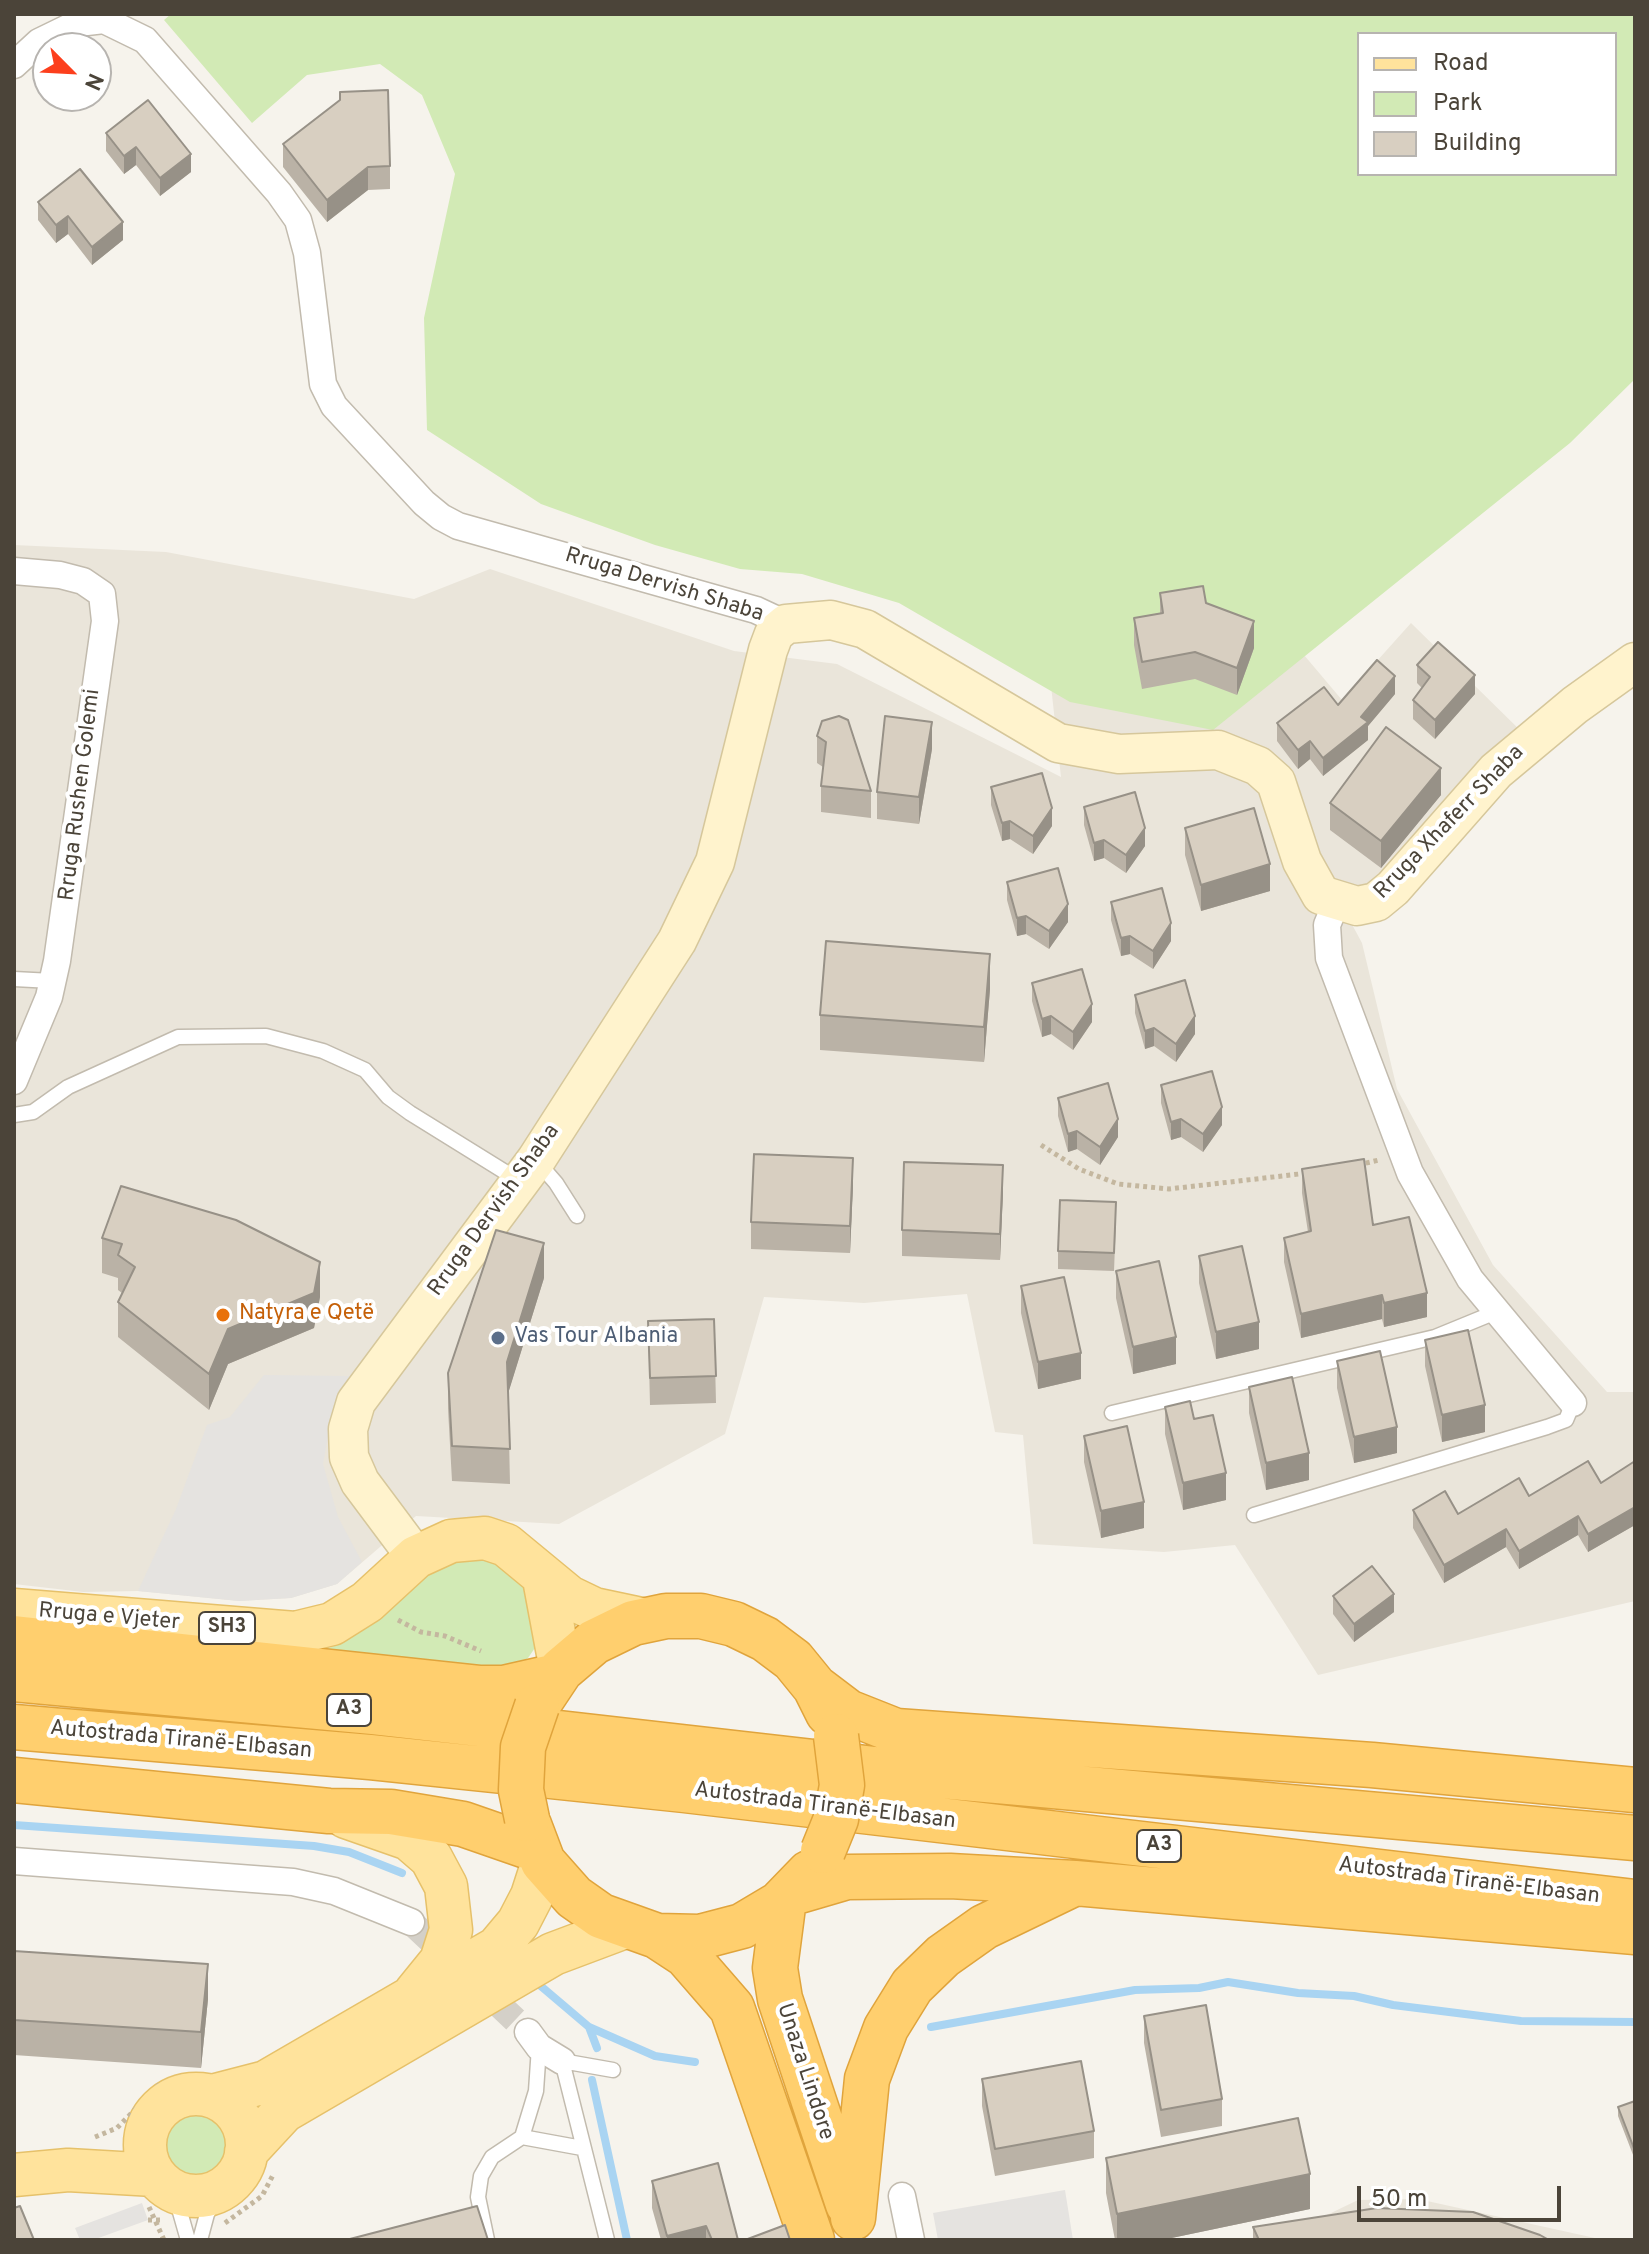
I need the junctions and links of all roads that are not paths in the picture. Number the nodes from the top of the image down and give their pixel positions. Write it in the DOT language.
graph roads {
  1 [pos="76,18"];
  2 [pos="14,65"];
  3 [pos="14,571"];
  4 [pos="786,624"];
  5 [pos="1635,662"];
  6 [pos="1336,903"];
  7 [pos="14,979"];
  8 [pos="52,981"];
  9 [pos="14,1081"];
  10 [pos="14,1115"];
  11 [pos="527,1170"];
  12 [pos="577,1216"];
  13 [pos="1496,1312"];
  14 [pos="1573,1403"];
  15 [pos="1112,1413"];
  16 [pos="1254,1515"];
  17 [pos="416,1557"];
  18 [pos="544,1579"];
  19 [pos="14,1610"];
  20 [pos="646,1620"];
  21 [pos="14,1638"];
  22 [pos="14,1679"];
  23 [pos="552,1684"];
  24 [pos="815,1687"];
  25 [pos="14,1727"];
  26 [pos="14,1780"];
  27 [pos="1635,1790"];
  28 [pos="329,1811"];
  29 [pos="1635,1838"];
  30 [pos="536,1844"];
  31 [pos="14,1861"];
  32 [pos="1075,1883"];
  33 [pos="787,1897"];
  34 [pos="1635,1902"];
  35 [pos="411,1922"];
  36 [pos="641,1932"];
  37 [pos="1635,1932"];
  38 [pos="412,1997"];
  39 [pos="534,2039"];
  40 [pos="562,2061"];
  41 [pos="613,2070"];
  42 [pos="202,2085"];
  43 [pos="149,2126"];
  44 [pos="522,2137"];
  45 [pos="582,2148"];
  46 [pos="246,2152"];
  47 [pos="79,2154"];
  48 [pos="14,2175"];
  49 [pos="164,2183"];
  50 [pos="222,2189"];
  51 [pos="902,2196"];
  52 [pos="857,2229"];
  53 [pos="188,2240"];
  54 [pos="200,2240"];
  55 [pos="487,2240"];
  56 [pos="607,2240"];
  57 [pos="812,2240"];
  58 [pos="911,2240"];
  1 -- 2 [label="street, Rruga Dervish Shaba"];
  1 -- 4 [label="street, Rruga Dervish Shaba"];
  3 -- 8 [label="street, Rruga Rushen Golemi"];
  4 -- 6 [label="street"];
  4 -- 11 [label="street, Rruga Dervish Shaba"];
  5 -- 6 [label="street, Rruga Xhaferr Shaba"];
  6 -- 13 [label="street"];
  7 -- 8 [label="lane"];
  8 -- 9 [label="street, Rruga Rushen Golemi"];
  10 -- 11 [label="lane"];
  11 -- 12 [label="lane"];
  11 -- 17 [label="street, Rruga Dervish Shaba"];
  13 -- 14 [label="street"];
  13 -- 15 [label="lane"];
  14 -- 16 [label="lane"];
  17 -- 18 [label="main road, Rruga e Vjeter / SH3"];
  17 -- 19 [label="main road, Rruga e Vjeter / SH3"];
  18 -- 20 [label="main road, Rruga e Vjeter / SH3"];
  18 -- 23 [label="main road"];
  20 -- 23 [label="highway"];
  20 -- 24 [label="highway"];
  21 -- 23 [label="highway"];
  22 -- 29 [label="highway, Autostrada Tiranë-Elbasan / A3"];
  23 -- 30 [label="highway, bridge"];
  24 -- 27 [label="highway"];
  24 -- 33 [label="highway, bridge"];
  25 -- 34 [label="highway, Autostrada Tiranë-Elbasan / A3"];
  26 -- 28 [label="highway"];
  28 -- 30 [label="highway"];
  28 -- 38 [label="main road"];
  30 -- 36 [label="highway, Unaza Lindore"];
  30 -- 38 [label="main road"];
  31 -- 35 [label="street"];
  32 -- 33 [label="highway"];
  32 -- 37 [label="highway"];
  32 -- 52 [label="highway"];
  33 -- 36 [label="highway"];
  33 -- 52 [label="highway, Unaza Lindore"];
  36 -- 46 [label="main road"];
  36 -- 57 [label="highway, Unaza Lindore"];
  38 -- 42 [label="main road"];
  39 -- 40 [label="street"];
  39 -- 44 [label="lane"];
  40 -- 41 [label="lane"];
  40 -- 45 [label="lane"];
  42 -- 43 [label="main road"];
  42 -- 46 [label="main road"];
  43 -- 47 [label="main road"];
  43 -- 49 [label="main road"];
  44 -- 45 [label="lane"];
  44 -- 55 [label="lane"];
  45 -- 56 [label="lane"];
  46 -- 50 [label="main road"];
  47 -- 48 [label="main road"];
  47 -- 49 [label="main road"];
  49 -- 50 [label="main road"];
  49 -- 53 [label="lane"];
  50 -- 54 [label="lane"];
  51 -- 58 [label="street"];
}
